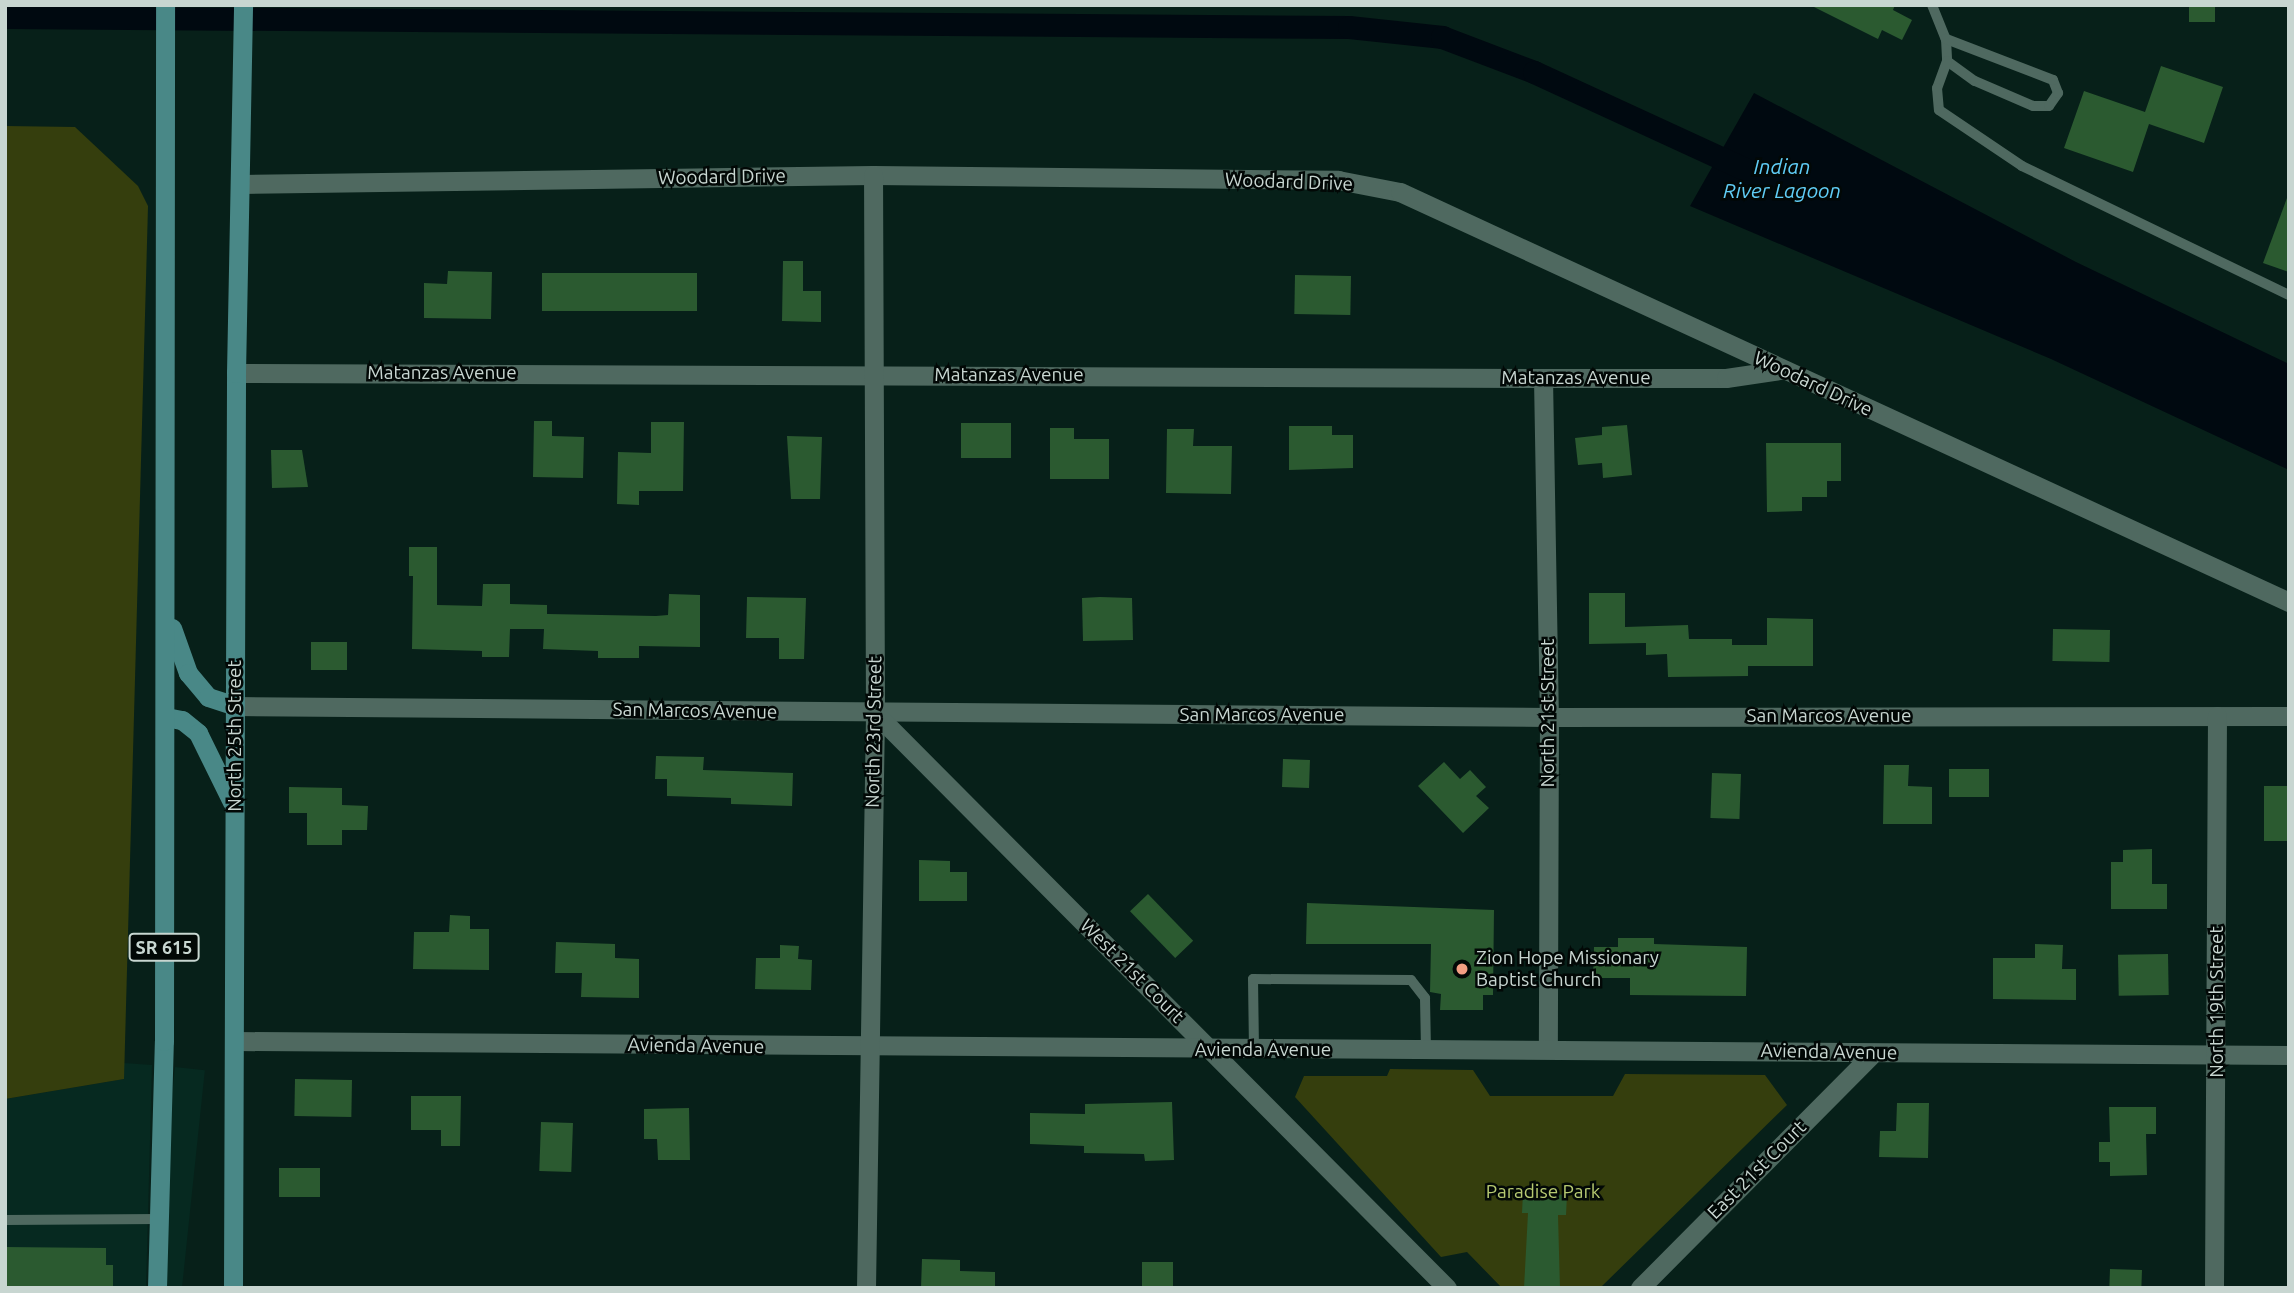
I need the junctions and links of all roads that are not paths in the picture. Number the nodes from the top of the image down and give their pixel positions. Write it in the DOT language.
graph roads {
  1 [pos="165,5"];
  2 [pos="243,5"];
  3 [pos="1932,5"];
  4 [pos="1946,39"];
  5 [pos="1947,61"];
  6 [pos="873,175"];
  7 [pos="241,184"];
  8 [pos="2289,295"];
  9 [pos="1781,370"];
  10 [pos="236,373"];
  11 [pos="873,374"];
  12 [pos="1543,378"];
  13 [pos="2289,602"];
  14 [pos="166,607"];
  15 [pos="235,706"];
  16 [pos="875,713"];
  17 [pos="2217,716"];
  18 [pos="2289,716"];
  19 [pos="1549,717"];
  20 [pos="166,718"];
  21 [pos="235,810"];
  22 [pos="236,1041"];
  23 [pos="867,1047"];
  24 [pos="1210,1049"];
  25 [pos="1548,1049"];
  26 [pos="1254,1050"];
  27 [pos="1426,1050"];
  28 [pos="1873,1053"];
  29 [pos="2217,1055"];
  30 [pos="2289,1055"];
  31 [pos="159,1219"];
  32 [pos="5,1220"];
  33 [pos="157,1288"];
  34 [pos="233,1288"];
  35 [pos="866,1288"];
  36 [pos="1447,1288"];
  37 [pos="1640,1288"];
  38 [pos="2214,1288"];
  1 -- 14 [label="main road, SR 615"];
  2 -- 7 [label="main road, North 25th Street"];
  3 -- 4 [label="lane"];
  4 -- 5 [label="lane"];
  4 -- 5 [label="lane"];
  5 -- 8 [label="lane"];
  6 -- 7 [label="street, Woodard Drive"];
  6 -- 9 [label="street, Woodard Drive"];
  6 -- 11 [label="street, North 23rd Street"];
  7 -- 10 [label="main road, North 25th Street"];
  9 -- 12 [label="street, Matanzas Avenue"];
  9 -- 13 [label="street, Woodard Drive"];
  10 -- 11 [label="street, Matanzas Avenue"];
  10 -- 15 [label="main road, North 25th Street"];
  11 -- 12 [label="street, Matanzas Avenue"];
  11 -- 16 [label="street, North 23rd Street"];
  12 -- 19 [label="street, North 21st Street"];
  14 -- 15 [label="main road"];
  14 -- 20 [label="main road, SR 615"];
  15 -- 16 [label="street, San Marcos Avenue"];
  15 -- 21 [label="main road, North 25th Street"];
  16 -- 19 [label="street, San Marcos Avenue"];
  16 -- 23 [label="street, North 23rd Street"];
  16 -- 24 [label="street, West 21st Court"];
  17 -- 18 [label="street, San Marcos Avenue"];
  17 -- 19 [label="street, San Marcos Avenue"];
  17 -- 29 [label="street, North 19th Street"];
  19 -- 25 [label="street, North 21st Street"];
  20 -- 21 [label="main road"];
  20 -- 31 [label="main road, SR 615"];
  21 -- 22 [label="main road, North 25th Street"];
  22 -- 23 [label="street, Avienda Avenue"];
  22 -- 34 [label="main road, North 25th Street"];
  23 -- 24 [label="street, Avienda Avenue"];
  23 -- 35 [label="street, North 23rd Street"];
  24 -- 26 [label="street, Avienda Avenue"];
  24 -- 36 [label="street, West 21st Court"];
  25 -- 27 [label="street, Avienda Avenue"];
  25 -- 28 [label="street, Avienda Avenue"];
  26 -- 27 [label="street, Avienda Avenue"];
  26 -- 27 [label="lane"];
  28 -- 29 [label="street, Avienda Avenue"];
  28 -- 37 [label="street, East 21st Court"];
  29 -- 30 [label="street, Avienda Avenue"];
  29 -- 38 [label="street, North 19th Street"];
  31 -- 32 [label="lane"];
  31 -- 33 [label="main road, SR 615"];
}
